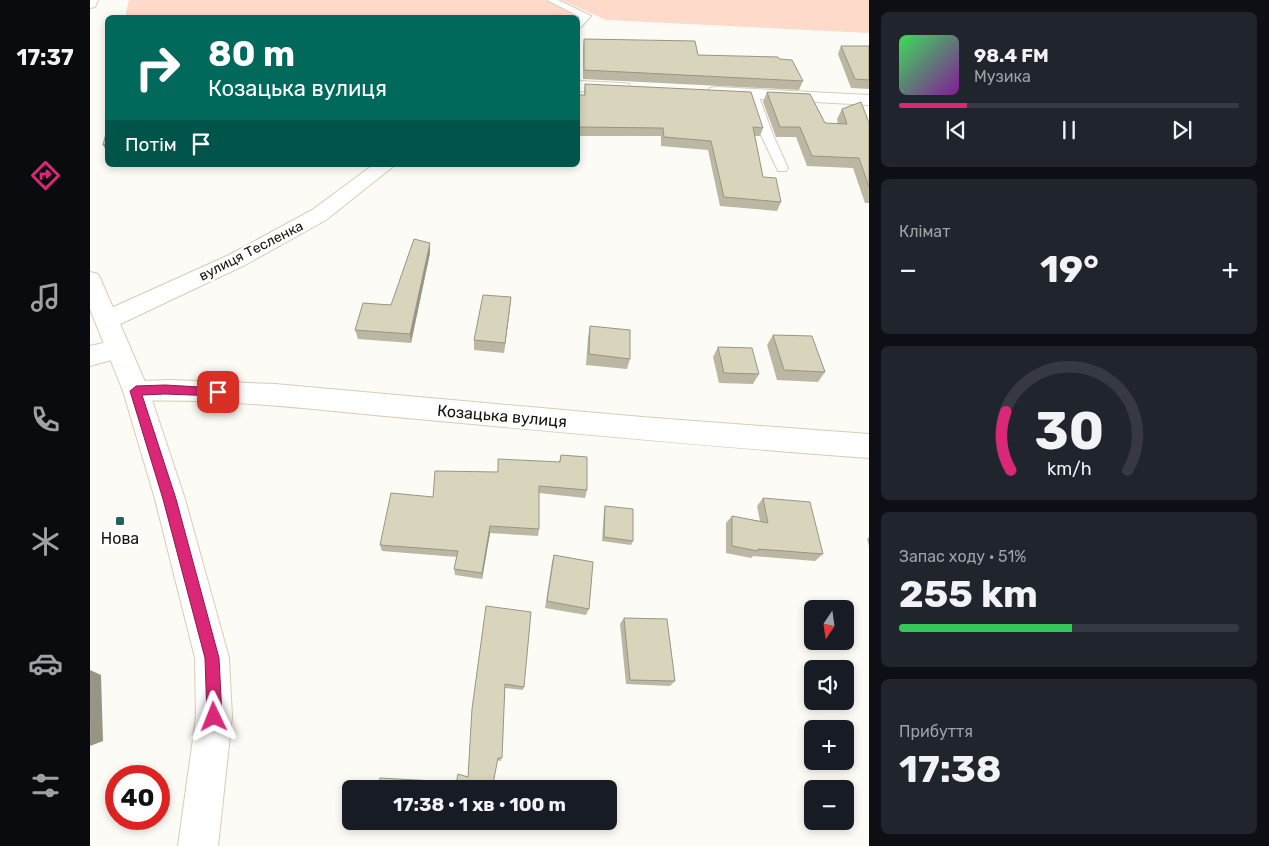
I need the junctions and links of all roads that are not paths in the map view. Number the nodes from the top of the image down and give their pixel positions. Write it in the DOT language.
graph roads {
  1 [pos="91,0"];
  2 [pos="551,0"];
  3 [pos="90,4"];
  4 [pos="580,23"];
  5 [pos="580,86"];
  6 [pos="636,88"];
  7 [pos="704,91"];
  8 [pos="753,94"];
  9 [pos="869,100"];
  10 [pos="382,167"];
  11 [pos="782,168"];
  12 [pos="90,280"];
  13 [pos="107,320"];
  14 [pos="104,352"];
  15 [pos="136,391"];
  16 [pos="869,446"];
  17 [pos="198,846"];
  1 -- 3 [label="street"];
  2 -- 4 [label="lane"];
  5 -- 6 [label="street"];
  7 -- 8 [label="street"];
  8 -- 9 [label="street"];
  8 -- 11 [label="lane"];
  10 -- 13 [label="street, вулиця Тесленка"];
  12 -- 13 [label="street"];
  13 -- 14 [label="street"];
  14 -- 15 [label="street"];
  15 -- 16 [label="street, Козацька вулиця"];
  15 -- 17 [label="street"];
}
